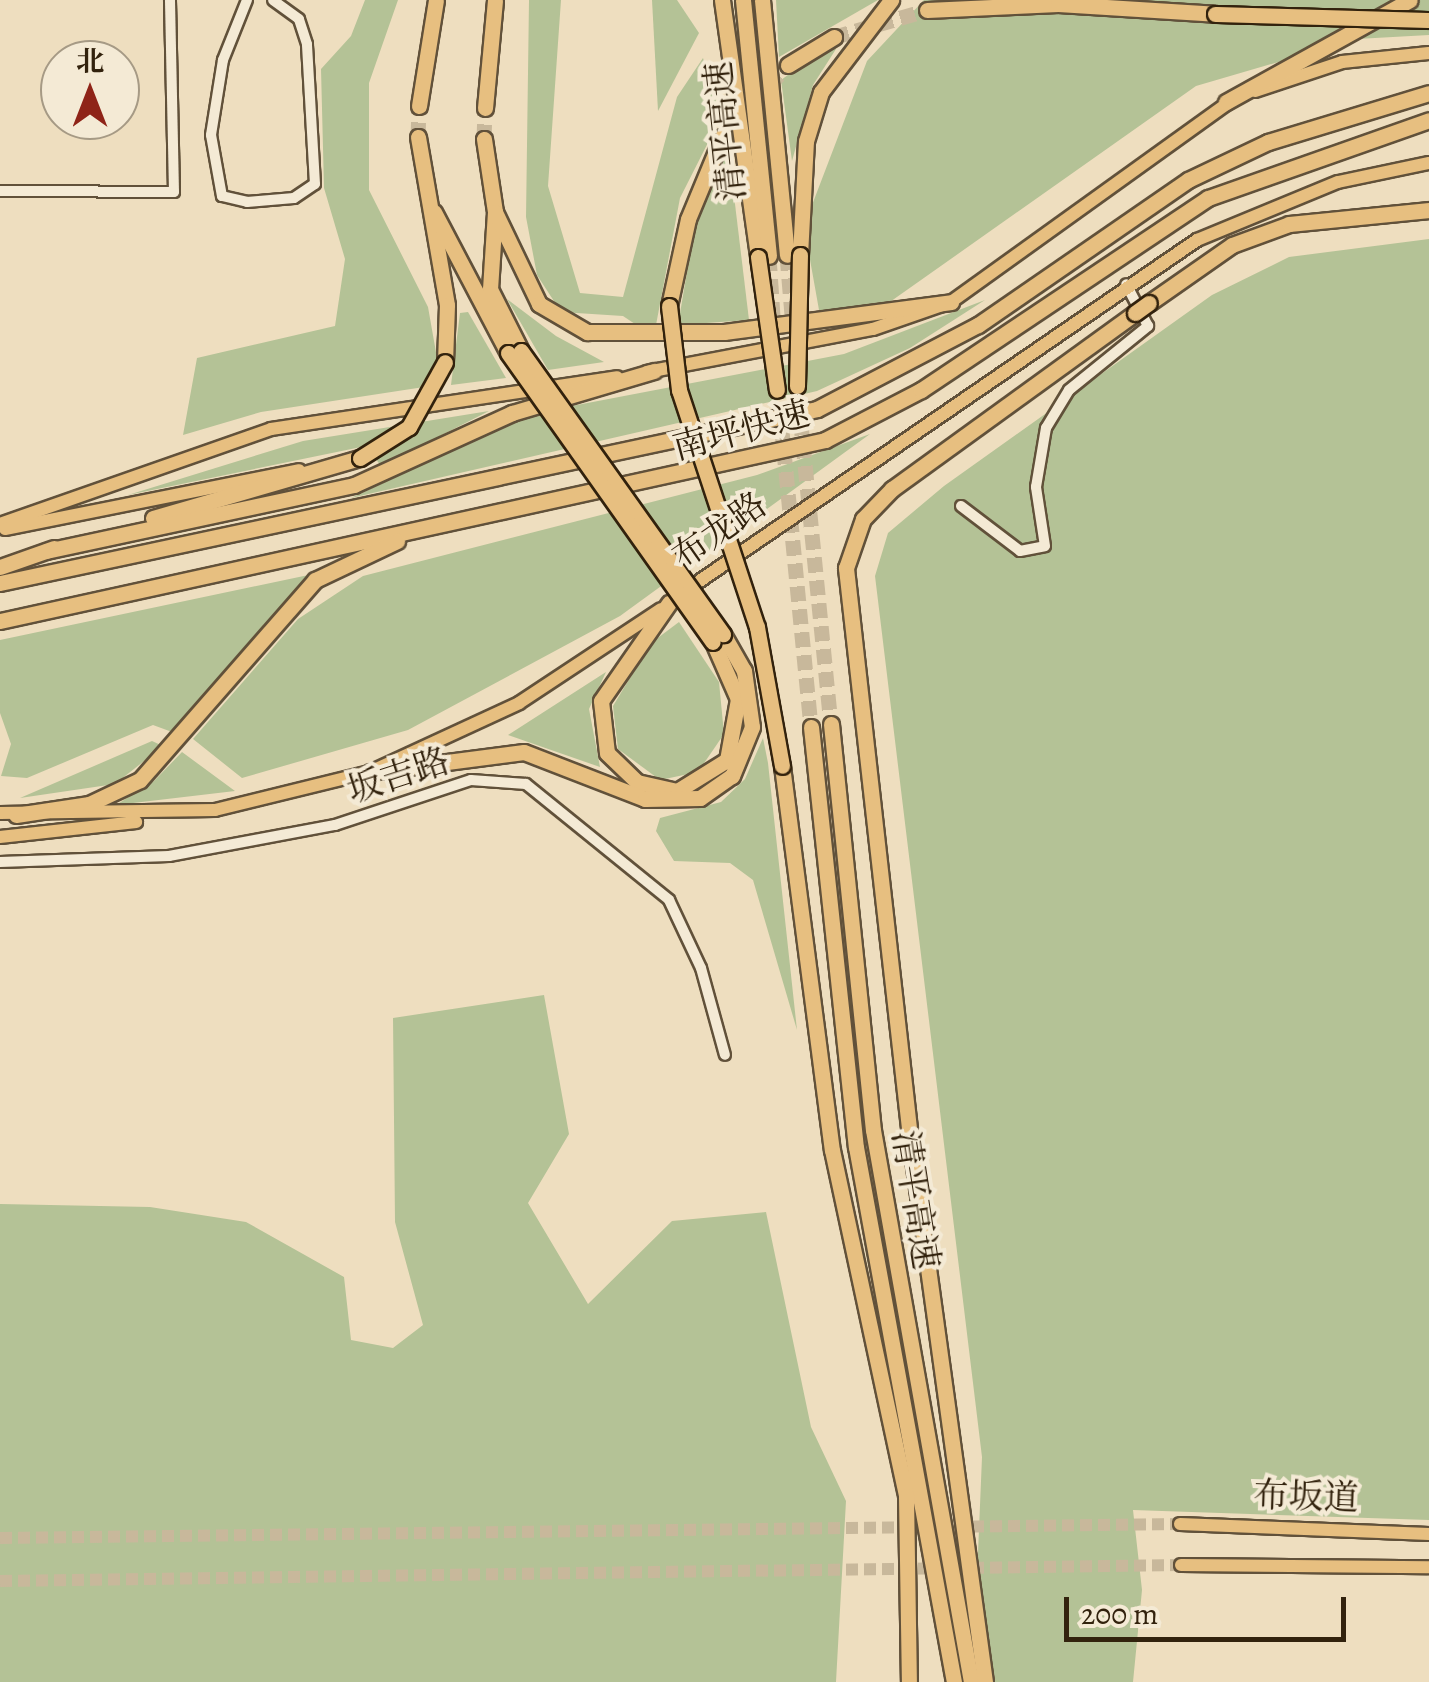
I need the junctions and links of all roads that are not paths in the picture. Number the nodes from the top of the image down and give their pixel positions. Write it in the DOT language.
graph roads {
  1 [pos="170,0"];
  2 [pos="246,0"];
  3 [pos="273,0"];
  4 [pos="436,0"];
  5 [pos="496,0"];
  6 [pos="722,0"];
  7 [pos="743,0"];
  8 [pos="762,0"];
  9 [pos="890,0"];
  10 [pos="1410,0"];
  11 [pos="927,10"];
  12 [pos="1429,20"];
  13 [pos="834,37"];
  14 [pos="1429,54"];
  15 [pos="788,65"];
  16 [pos="1429,93"];
  17 [pos="1226,102"];
  18 [pos="419,106"];
  19 [pos="485,108"];
  20 [pos="1429,120"];
  21 [pos="418,137"];
  22 [pos="722,137"];
  23 [pos="484,138"];
  24 [pos="1429,162"];
  25 [pos="424,190"];
  26 [pos="0,192"];
  27 [pos="1429,210"];
  28 [pos="495,212"];
  29 [pos="794,255"];
  30 [pos="763,256"];
  31 [pos="1126,284"];
  32 [pos="951,302"];
  33 [pos="514,352"];
  34 [pos="654,371"];
  35 [pos="797,386"];
  36 [pos="777,390"];
  37 [pos="360,458"];
  38 [pos="961,506"];
  39 [pos="472,518"];
  40 [pos="0,527"];
  41 [pos="46,551"];
  42 [pos="0,566"];
  43 [pos="0,583"];
  44 [pos="670,602"];
  45 [pos="0,621"];
  46 [pos="718,638"];
  47 [pos="832,724"];
  48 [pos="811,727"];
  49 [pos="370,772"];
  50 [pos="8,814"];
  51 [pos="168,814"];
  52 [pos="0,837"];
  53 [pos="0,862"];
  54 [pos="725,1055"];
  55 [pos="1180,1524"];
  56 [pos="1429,1534"];
  57 [pos="1180,1565"];
  58 [pos="1429,1567"];
  59 [pos="909,1682"];
  60 [pos="954,1682"];
  61 [pos="971,1682"];
  62 [pos="985,1682"];
  1 -- 26 [label="street"];
  2 -- 3 [label="street"];
  4 -- 18 [label="highway"];
  5 -- 19 [label="highway"];
  6 -- 30 [label="highway"];
  7 -- 30 [label="highway, 清平高速"];
  8 -- 29 [label="highway, 清平高速"];
  9 -- 29 [label="highway"];
  10 -- 17 [label="highway"];
  11 -- 12 [label="highway, bridge"];
  13 -- 15 [label="highway"];
  14 -- 17 [label="main road"];
  16 -- 43 [label="highway, 南坪快速"];
  17 -- 32 [label="main road"];
  20 -- 39 [label="highway, 南坪快速"];
  21 -- 25 [label="highway"];
  22 -- 59 [label="highway, bridge"];
  23 -- 28 [label="highway"];
  24 -- 31 [label="main road, 布龙路"];
  25 -- 33 [label="highway"];
  25 -- 37 [label="highway, bridge"];
  27 -- 62 [label="highway"];
  28 -- 32 [label="highway"];
  28 -- 33 [label="highway"];
  29 -- 35 [label="highway, bridge"];
  30 -- 36 [label="highway, bridge"];
  31 -- 38 [label="street"];
  31 -- 44 [label="main road, 布龙路"];
  32 -- 34 [label="main road"];
  33 -- 46 [label="highway, bridge"];
  34 -- 40 [label="main road"];
  34 -- 41 [label="highway"];
  37 -- 40 [label="main road"];
  37 -- 41 [label="highway"];
  39 -- 45 [label="highway, 南坪快速"];
  39 -- 50 [label="highway"];
  41 -- 42 [label="highway"];
  44 -- 46 [label="highway"];
  44 -- 49 [label="main road, 布龙路"];
  46 -- 49 [label="highway"];
  47 -- 61 [label="highway, 清平高速"];
  48 -- 60 [label="highway, 清平高速"];
  49 -- 51 [label="main road, 布龙路"];
  50 -- 51 [label="main road, 布龙路"];
  51 -- 52 [label="main road"];
  53 -- 54 [label="street, 坂吉路"];
  55 -- 56 [label="main road, 布坂道"];
  57 -- 58 [label="main road, 布坂道"];
}
